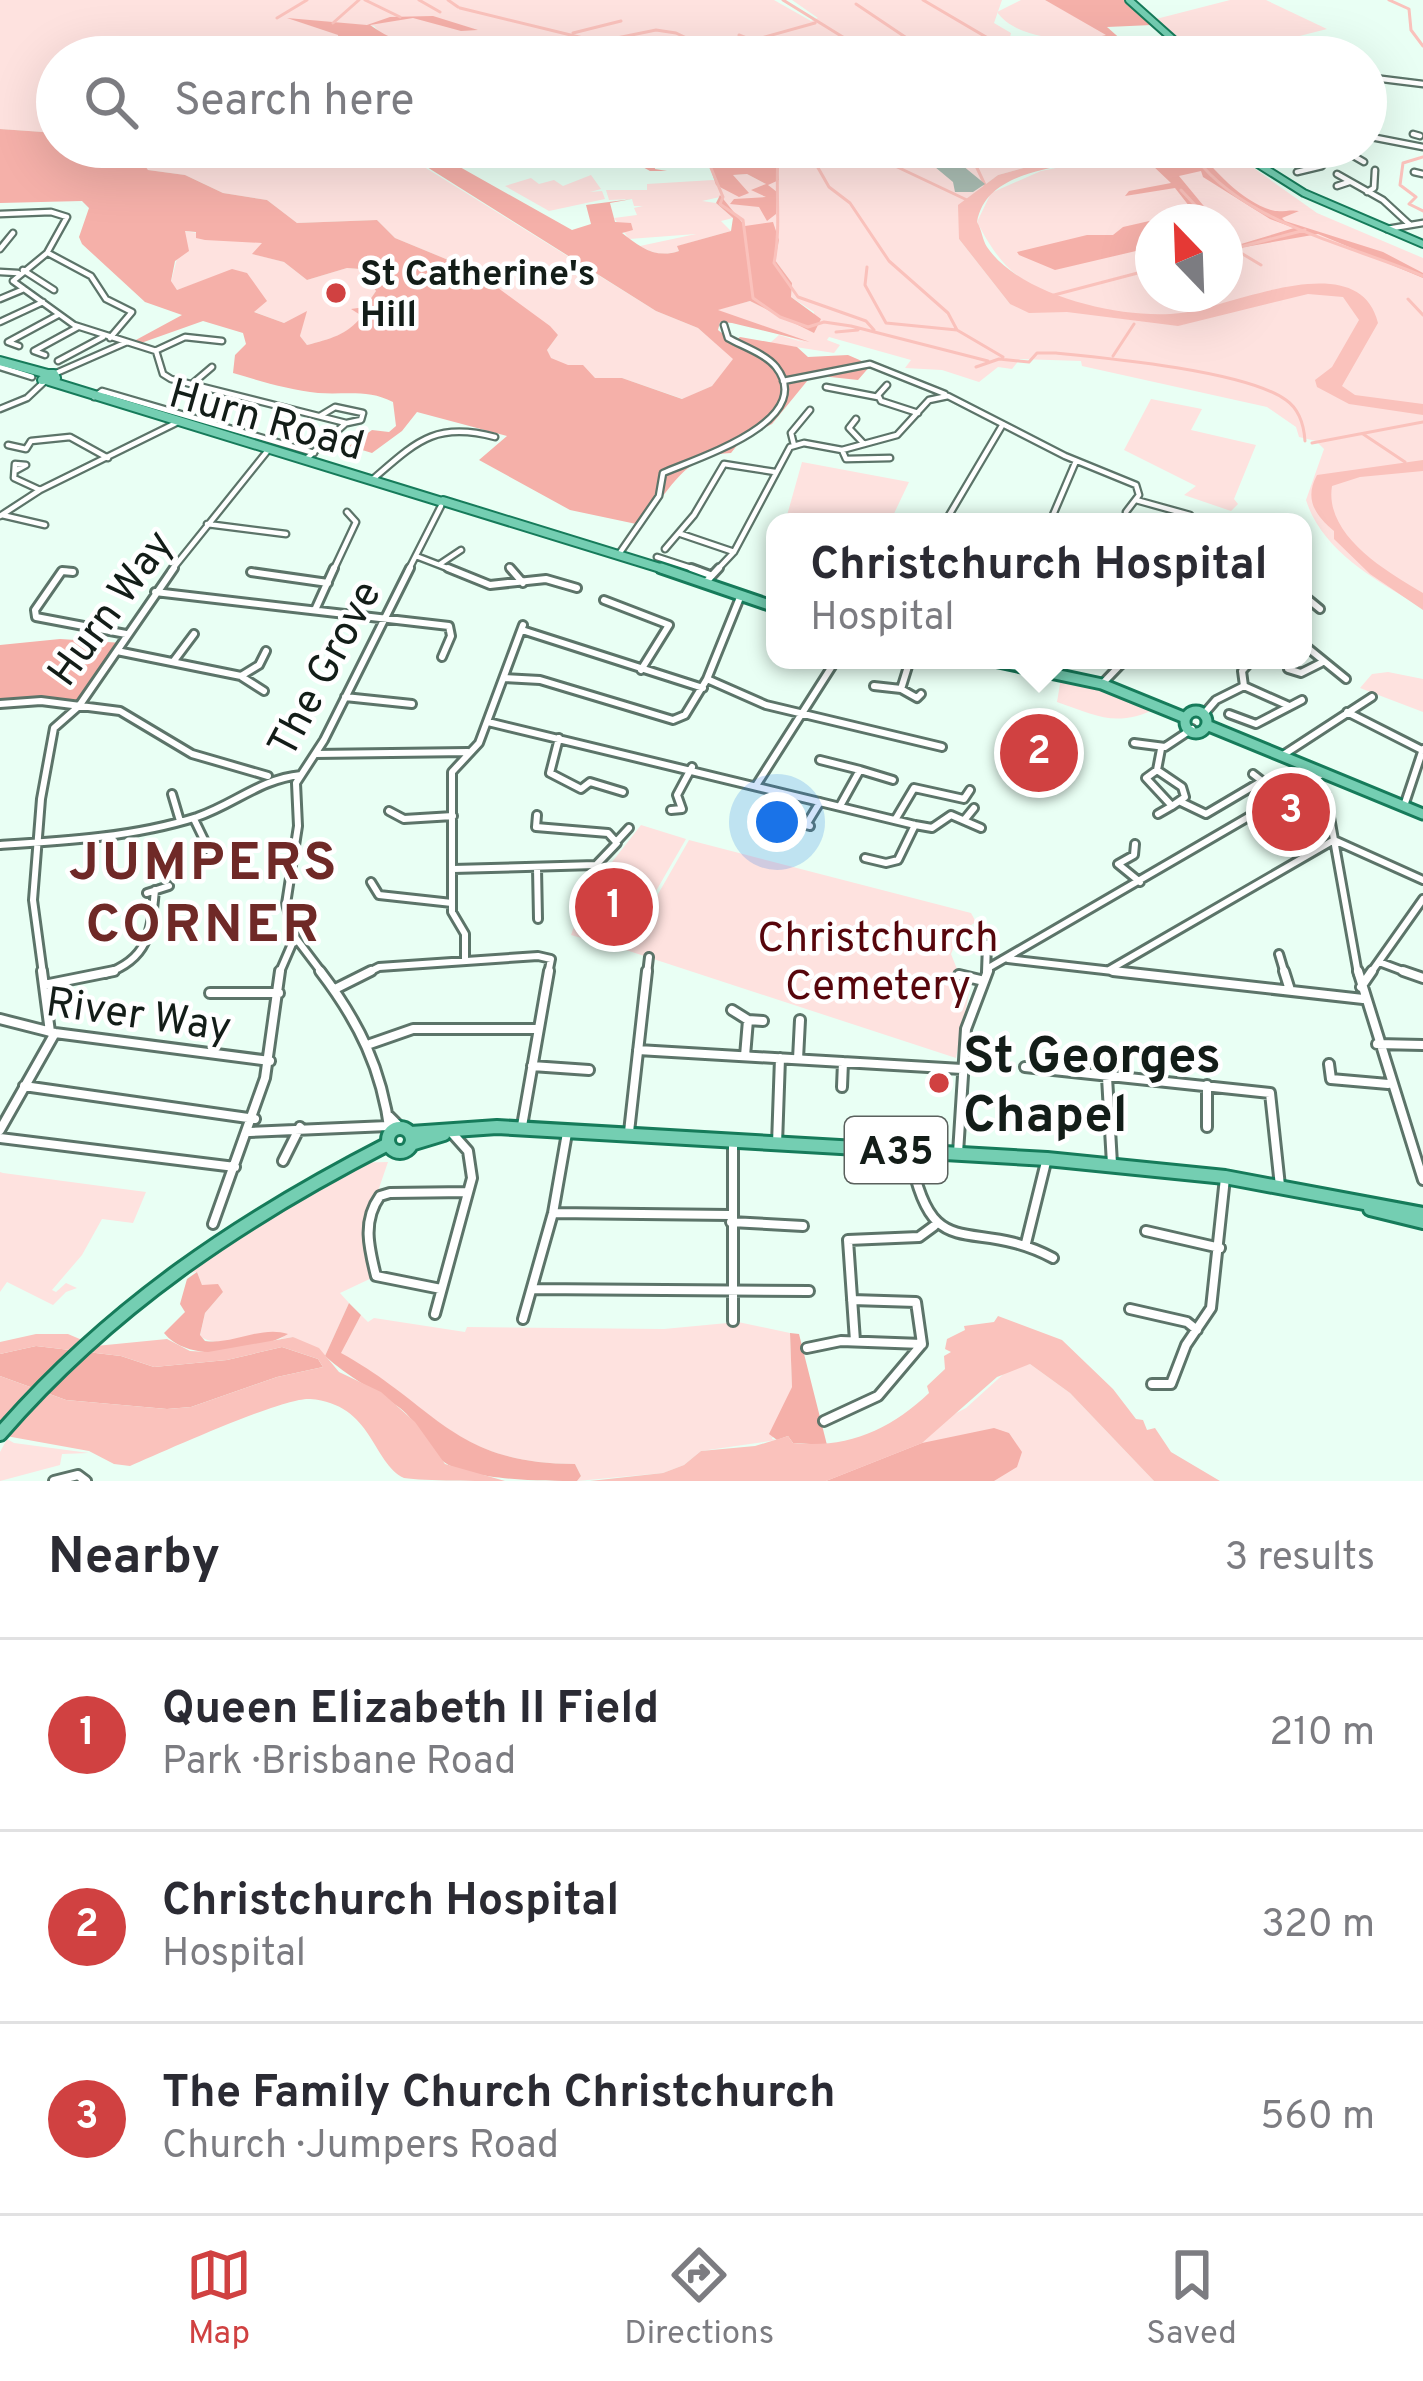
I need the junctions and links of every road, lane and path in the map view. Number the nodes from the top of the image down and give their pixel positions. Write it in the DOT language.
graph roads {
  1 [pos="1129,0"];
  2 [pos="1162,36"];
  3 [pos="1387,83"];
  4 [pos="1423,84"];
  5 [pos="1418,134"];
  6 [pos="1387,140"];
  7 [pos="1413,145"];
  8 [pos="1423,147"];
  9 [pos="1265,168"];
  10 [pos="1314,168"];
  11 [pos="1375,170"];
  12 [pos="1297,172"];
  13 [pos="1414,172"];
  14 [pos="1337,174"];
  15 [pos="1423,174"];
  16 [pos="1349,182"];
  17 [pos="1336,186"];
  18 [pos="1367,192"];
  19 [pos="0,214"];
  20 [pos="1423,223"];
  21 [pos="1409,224"];
  22 [pos="1387,229"];
  23 [pos="14,233"];
  24 [pos="1423,244"];
  25 [pos="0,249"];
  26 [pos="47,253"];
  27 [pos="0,272"];
  28 [pos="21,272"];
  29 [pos="24,289"];
  30 [pos="54,290"];
  31 [pos="0,299"];
  32 [pos="43,302"];
  33 [pos="58,314"];
  34 [pos="0,322"];
  35 [pos="724,325"];
  36 [pos="79,327"];
  37 [pos="107,337"];
  38 [pos="222,341"];
  39 [pos="127,342"];
  40 [pos="19,346"];
  41 [pos="156,351"];
  42 [pos="45,355"];
  43 [pos="58,361"];
  44 [pos="0,364"];
  45 [pos="212,367"];
  46 [pos="47,378"];
  47 [pos="783,380"];
  48 [pos="192,385"];
  49 [pos="887,385"];
  50 [pos="826,387"];
  51 [pos="944,396"];
  52 [pos="878,397"];
  53 [pos="92,398"];
  54 [pos="0,409"];
  55 [pos="810,410"];
  56 [pos="918,413"];
  57 [pos="320,416"];
  58 [pos="856,419"];
  59 [pos="176,423"];
  60 [pos="346,423"];
  61 [pos="1003,424"];
  62 [pos="495,437"];
  63 [pos="8,445"];
  64 [pos="794,445"];
  65 [pos="865,445"];
  66 [pos="269,449"];
  67 [pos="842,450"];
  68 [pos="309,457"];
  69 [pos="108,458"];
  70 [pos="890,458"];
  71 [pos="1076,461"];
  72 [pos="775,472"];
  73 [pos="15,475"];
  74 [pos="373,479"];
  75 [pos="40,490"];
  76 [pos="1136,500"];
  77 [pos="437,504"];
  78 [pos="347,512"];
  79 [pos="951,513"];
  80 [pos="1054,513"];
  81 [pos="1126,513"];
  82 [pos="1183,513"];
  83 [pos="1,516"];
  84 [pos="207,524"];
  85 [pos="45,525"];
  86 [pos="286,534"];
  87 [pos="681,534"];
  88 [pos="461,550"];
  89 [pos="734,552"];
  90 [pos="619,554"];
  91 [pos="416,556"];
  92 [pos="658,556"];
  93 [pos="440,564"];
  94 [pos="509,567"];
  95 [pos="74,572"];
  96 [pos="251,572"];
  97 [pos="709,579"];
  98 [pos="523,583"];
  99 [pos="328,584"];
  100 [pos="577,588"];
  101 [pos="154,592"];
  102 [pos="741,597"];
  103 [pos="606,602"];
  104 [pos="1312,602"];
  105 [pos="766,606"];
  106 [pos="1320,609"];
  107 [pos="315,610"];
  108 [pos="383,618"];
  109 [pos="194,634"];
  110 [pos="128,635"];
  111 [pos="117,651"];
  112 [pos="266,651"];
  113 [pos="1312,654"];
  114 [pos="442,657"];
  115 [pos="173,662"];
  116 [pos="1321,663"];
  117 [pos="1312,667"];
  118 [pos="830,669"];
  119 [pos="907,669"];
  120 [pos="1031,669"];
  121 [pos="1116,669"];
  122 [pos="1244,669"];
  123 [pos="1288,669"];
  124 [pos="1308,669"];
  125 [pos="641,670"];
  126 [pos="241,676"];
  127 [pos="503,678"];
  128 [pos="707,679"];
  129 [pos="1346,679"];
  130 [pos="1102,684"];
  131 [pos="874,686"];
  132 [pos="1244,686"];
  133 [pos="704,688"];
  134 [pos="901,689"];
  135 [pos="264,691"];
  136 [pos="345,697"];
  137 [pos="1372,697"];
  138 [pos="918,698"];
  139 [pos="1302,700"];
  140 [pos="0,704"];
  141 [pos="412,704"];
  142 [pos="79,706"];
  143 [pos="1289,706"];
  144 [pos="1347,712"];
  145 [pos="802,713"];
  146 [pos="1229,714"];
  147 [pos="1203,715"];
  148 [pos="1183,717"];
  149 [pos="488,722"];
  150 [pos="1209,726"];
  151 [pos="1192,729"];
  152 [pos="559,738"];
  153 [pos="1134,743"];
  154 [pos="942,747"];
  155 [pos="1160,749"];
  156 [pos="1423,749"];
  157 [pos="445,752"];
  158 [pos="470,752"];
  159 [pos="315,754"];
  160 [pos="1283,755"];
  161 [pos="820,760"];
  162 [pos="692,767"];
  163 [pos="860,770"];
  164 [pos="1156,770"];
  165 [pos="1324,773"];
  166 [pos="1253,774"];
  167 [pos="1418,774"];
  168 [pos="269,776"];
  169 [pos="299,779"];
  170 [pos="451,781"];
  171 [pos="893,781"];
  172 [pos="757,784"];
  173 [pos="1313,784"];
  174 [pos="970,790"];
  175 [pos="623,792"];
  176 [pos="172,794"];
  177 [pos="820,802"];
  178 [pos="1176,804"];
  179 [pos="840,806"];
  180 [pos="1404,806"];
  181 [pos="974,808"];
  182 [pos="671,810"];
  183 [pos="389,811"];
  184 [pos="537,814"];
  185 [pos="1158,814"];
  186 [pos="1423,814"];
  187 [pos="453,816"];
  188 [pos="194,818"];
  189 [pos="965,819"];
  190 [pos="895,820"];
  191 [pos="180,821"];
  192 [pos="805,825"];
  193 [pos="915,825"];
  194 [pos="629,828"];
  195 [pos="981,828"];
  196 [pos="1334,840"];
  197 [pos="617,842"];
  198 [pos="38,843"];
  199 [pos="1135,844"];
  200 [pos="0,845"];
  201 [pos="212,854"];
  202 [pos="865,858"];
  203 [pos="537,868"];
  204 [pos="453,869"];
  205 [pos="1423,880"];
  206 [pos="371,882"];
  207 [pos="1140,882"];
  208 [pos="169,886"];
  209 [pos="1423,899"];
  210 [pos="452,903"];
  211 [pos="538,919"];
  212 [pos="298,941"];
  213 [pos="988,944"];
  214 [pos="1279,954"];
  215 [pos="649,957"];
  216 [pos="1005,958"];
  217 [pos="465,961"];
  218 [pos="1379,962"];
  219 [pos="1108,970"];
  220 [pos="959,976"];
  221 [pos="983,976"];
  222 [pos="1423,978"];
  223 [pos="42,986"];
  224 [pos="1361,987"];
  225 [pos="335,989"];
  226 [pos="1290,990"];
  227 [pos="210,993"];
  228 [pos="279,993"];
  229 [pos="1363,999"];
  230 [pos="732,1010"];
  231 [pos="748,1020"];
  232 [pos="800,1020"];
  233 [pos="3,1021"];
  234 [pos="763,1021"];
  235 [pos="538,1029"];
  236 [pos="0,1031"];
  237 [pos="52,1032"];
  238 [pos="1377,1043"];
  239 [pos="369,1045"];
  240 [pos="1423,1046"];
  241 [pos="638,1050"];
  242 [pos="745,1056"];
  243 [pos="780,1058"];
  244 [pos="798,1059"];
  245 [pos="271,1061"];
  246 [pos="842,1062"];
  247 [pos="1329,1064"];
  248 [pos="532,1066"];
  249 [pos="1025,1067"];
  250 [pos="589,1070"];
  251 [pos="962,1070"];
  252 [pos="1108,1077"];
  253 [pos="1388,1084"];
  254 [pos="1207,1085"];
  255 [pos="24,1087"];
  256 [pos="842,1087"];
  257 [pos="255,1119"];
  258 [pos="300,1127"];
  259 [pos="1208,1127"];
  260 [pos="521,1130"];
  261 [pos="250,1132"];
  262 [pos="397,1132"];
  263 [pos="567,1133"];
  264 [pos="0,1134"];
  265 [pos="628,1136"];
  266 [pos="462,1138"];
  267 [pos="733,1143"];
  268 [pos="777,1144"];
  269 [pos="910,1151"];
  270 [pos="958,1154"];
  271 [pos="1047,1159"];
  272 [pos="283,1161"];
  273 [pos="235,1167"];
  274 [pos="1112,1168"];
  275 [pos="1225,1177"];
  276 [pos="1423,1180"];
  277 [pos="1280,1186"];
  278 [pos="468,1192"];
  279 [pos="553,1213"];
  280 [pos="730,1218"];
  281 [pos="1423,1218"];
  282 [pos="213,1224"];
  283 [pos="803,1226"];
  284 [pos="934,1226"];
  285 [pos="1146,1231"];
  286 [pos="1027,1243"];
  287 [pos="1220,1248"];
  288 [pos="1053,1258"];
  289 [pos="441,1289"];
  290 [pos="532,1289"];
  291 [pos="733,1291"];
  292 [pos="809,1291"];
  293 [pos="852,1300"];
  294 [pos="1130,1309"];
  295 [pos="435,1314"];
  296 [pos="523,1319"];
  297 [pos="734,1321"];
  298 [pos="1197,1330"];
  299 [pos="854,1341"];
  300 [pos="922,1344"];
  301 [pos="807,1348"];
  302 [pos="1152,1384"];
  303 [pos="824,1421"];
  304 [pos="0,1434"];
  305 [pos="54,1481"];
  306 [pos="86,1481"];
  1 -- 2 [label="main road"];
  3 -- 4 [label="street"];
  5 -- 7 [label="street"];
  6 -- 7 [label="street"];
  7 -- 8 [label="street"];
  9 -- 22 [label="main road"];
  10 -- 12 [label="street"];
  11 -- 18 [label="street"];
  13 -- 15 [label="street"];
  14 -- 16 [label="street"];
  16 -- 17 [label="street"];
  16 -- 18 [label="street"];
  18 -- 21 [label="street"];
  19 -- 26 [label="street"];
  20 -- 21 [label="street"];
  21 -- 22 [label="street"];
  22 -- 24 [label="main road"];
  23 -- 25 [label="street"];
  26 -- 28 [label="street"];
  26 -- 37 [label="street"];
  27 -- 28 [label="street"];
  28 -- 29 [label="street"];
  28 -- 30 [label="street"];
  29 -- 31 [label="street"];
  29 -- 32 [label="street"];
  32 -- 33 [label="street"];
  32 -- 34 [label="street"];
  33 -- 36 [label="street"];
  33 -- 40 [label="street"];
  35 -- 47 [label="street"];
  36 -- 37 [label="street"];
  36 -- 42 [label="street"];
  37 -- 39 [label="street"];
  37 -- 43 [label="street"];
  38 -- 41 [label="street"];
  39 -- 41 [label="street"];
  39 -- 46 [label="street"];
  41 -- 48 [label="street"];
  44 -- 46 [label="main road, Hurn Road"];
  45 -- 48 [label="street"];
  46 -- 53 [label="main road, Hurn Road"];
  46 -- 54 [label="street"];
  47 -- 51 [label="street"];
  47 -- 90 [label="street"];
  48 -- 57 [label="street"];
  49 -- 52 [label="street"];
  50 -- 52 [label="street"];
  51 -- 56 [label="street"];
  51 -- 61 [label="street"];
  52 -- 56 [label="street"];
  53 -- 59 [label="main road, Hurn Road"];
  53 -- 68 [label="street, Hurn Road"];
  55 -- 64 [label="street"];
  56 -- 65 [label="street"];
  57 -- 60 [label="street"];
  57 -- 60 [label="street"];
  58 -- 65 [label="street"];
  59 -- 66 [label="main road, Hurn Road"];
  59 -- 69 [label="street"];
  60 -- 68 [label="street"];
  61 -- 71 [label="street"];
  61 -- 79 [label="street"];
  62 -- 74 [label="street"];
  63 -- 69 [label="street"];
  64 -- 67 [label="street"];
  64 -- 72 [label="street"];
  65 -- 67 [label="street"];
  66 -- 68 [label="main road, Hurn Road"];
  66 -- 84 [label="street, Hurn Way"];
  67 -- 70 [label="street"];
  68 -- 74 [label="main road, Hurn Road"];
  69 -- 75 [label="street"];
  71 -- 76 [label="street"];
  71 -- 80 [label="street"];
  72 -- 87 [label="street"];
  72 -- 89 [label="street"];
  73 -- 75 [label="street"];
  74 -- 77 [label="main road, Hurn Road"];
  75 -- 83 [label="street"];
  76 -- 81 [label="street"];
  76 -- 82 [label="street"];
  77 -- 90 [label="main road, Hurn Road"];
  77 -- 91 [label="street, The Grove"];
  78 -- 99 [label="street"];
  83 -- 85 [label="street"];
  84 -- 86 [label="street"];
  84 -- 101 [label="street, Hurn Way"];
  87 -- 89 [label="street"];
  87 -- 92 [label="street"];
  88 -- 93 [label="street"];
  89 -- 97 [label="street"];
  90 -- 92 [label="main road, Hurn Road"];
  91 -- 93 [label="street"];
  91 -- 108 [label="street, The Grove"];
  92 -- 97 [label="main road, Hurn Road"];
  93 -- 98 [label="street"];
  94 -- 98 [label="street"];
  95 -- 110 [label="street"];
  96 -- 99 [label="street"];
  97 -- 102 [label="main road, Hurn Road"];
  98 -- 100 [label="street"];
  99 -- 107 [label="street"];
  101 -- 107 [label="street"];
  101 -- 110 [label="street, Hurn Way"];
  102 -- 105 [label="main road, Hurn Road"];
  102 -- 128 [label="street"];
  103 -- 125 [label="street"];
  104 -- 106 [label="street"];
  107 -- 108 [label="street"];
  108 -- 114 [label="street"];
  108 -- 136 [label="street, The Grove"];
  109 -- 115 [label="street"];
  110 -- 111 [label="street, Hurn Way"];
  111 -- 115 [label="street"];
  111 -- 142 [label="street, Hurn Way"];
  112 -- 126 [label="street"];
  113 -- 116 [label="street"];
  115 -- 126 [label="street"];
  116 -- 117 [label="street"];
  116 -- 129 [label="street"];
  118 -- 145 [label="street"];
  119 -- 134 [label="street"];
  120 -- 130 [label="main road"];
  121 -- 130 [label="street"];
  122 -- 132 [label="street"];
  123 -- 124 [label="street"];
  125 -- 127 [label="street"];
  125 -- 133 [label="street"];
  126 -- 135 [label="street"];
  127 -- 133 [label="street"];
  127 -- 149 [label="street"];
  128 -- 133 [label="street"];
  128 -- 145 [label="street"];
  130 -- 148 [label="main road"];
  131 -- 134 [label="street"];
  132 -- 143 [label="street"];
  132 -- 147 [label="street"];
  134 -- 138 [label="street"];
  136 -- 141 [label="street"];
  136 -- 159 [label="street, The Grove"];
  137 -- 144 [label="street"];
  139 -- 143 [label="street"];
  140 -- 142 [label="street"];
  142 -- 168 [label="street"];
  142 -- 198 [label="street, Hurn Way"];
  143 -- 146 [label="street"];
  144 -- 156 [label="street"];
  144 -- 160 [label="street"];
  145 -- 154 [label="street"];
  145 -- 172 [label="street"];
  147 -- 148 [label="main road"];
  147 -- 150 [label="main road"];
  148 -- 151 [label="main road"];
  149 -- 152 [label="street"];
  149 -- 158 [label="street"];
  150 -- 151 [label="main road"];
  150 -- 160 [label="main road"];
  151 -- 155 [label="street"];
  152 -- 162 [label="street"];
  152 -- 175 [label="street"];
  153 -- 155 [label="street"];
  155 -- 164 [label="street"];
  156 -- 167 [label="street"];
  157 -- 158 [label="street"];
  157 -- 159 [label="street"];
  157 -- 170 [label="street"];
  158 -- 170 [label="street"];
  159 -- 169 [label="street, The Grove"];
  160 -- 165 [label="main road"];
  161 -- 163 [label="street"];
  162 -- 172 [label="street"];
  162 -- 182 [label="street"];
  163 -- 171 [label="street"];
  163 -- 179 [label="street"];
  164 -- 178 [label="street"];
  164 -- 178 [label="street"];
  165 -- 173 [label="street"];
  165 -- 180 [label="main road"];
  166 -- 178 [label="street"];
  167 -- 180 [label="street"];
  168 -- 169 [label="street"];
  168 -- 188 [label="street"];
  169 -- 212 [label="street, The Grove"];
  170 -- 187 [label="street"];
  172 -- 177 [label="street"];
  173 -- 196 [label="street"];
  173 -- 207 [label="street"];
  174 -- 190 [label="street"];
  176 -- 191 [label="street"];
  177 -- 179 [label="street"];
  177 -- 192 [label="street"];
  178 -- 185 [label="street"];
  179 -- 190 [label="street"];
  180 -- 186 [label="main road"];
  181 -- 189 [label="street"];
  183 -- 187 [label="street"];
  184 -- 197 [label="street"];
  187 -- 204 [label="street"];
  188 -- 191 [label="street"];
  188 -- 201 [label="street"];
  189 -- 193 [label="street"];
  189 -- 195 [label="street"];
  190 -- 193 [label="street"];
  191 -- 198 [label="street"];
  193 -- 202 [label="street"];
  194 -- 197 [label="street"];
  196 -- 205 [label="street"];
  196 -- 219 [label="street"];
  196 -- 224 [label="street"];
  197 -- 203 [label="street"];
  198 -- 200 [label="street"];
  198 -- 223 [label="street, Hurn Way"];
  199 -- 207 [label="street"];
  203 -- 204 [label="street"];
  203 -- 211 [label="street"];
  204 -- 210 [label="street"];
  206 -- 210 [label="street"];
  207 -- 216 [label="street"];
  208 -- 223 [label="street"];
  209 -- 218 [label="street"];
  210 -- 217 [label="street"];
  212 -- 225 [label="street"];
  212 -- 228 [label="street"];
  213 -- 221 [label="street"];
  214 -- 226 [label="street"];
  215 -- 241 [label="street"];
  216 -- 219 [label="street"];
  216 -- 221 [label="street"];
  217 -- 225 [label="street"];
  217 -- 235 [label="street"];
  218 -- 222 [label="street"];
  218 -- 224 [label="street"];
  219 -- 226 [label="street"];
  220 -- 221 [label="street"];
  221 -- 251 [label="street"];
  223 -- 237 [label="street, Hurn Way"];
  224 -- 229 [label="street"];
  225 -- 239 [label="street"];
  226 -- 229 [label="street"];
  227 -- 228 [label="street"];
  228 -- 245 [label="street"];
  229 -- 238 [label="street"];
  230 -- 231 [label="street"];
  231 -- 234 [label="street"];
  231 -- 242 [label="street"];
  232 -- 244 [label="street"];
  233 -- 236 [label="street"];
  233 -- 237 [label="street, River Way"];
  235 -- 239 [label="street"];
  235 -- 248 [label="street"];
  237 -- 245 [label="street, River Way"];
  237 -- 255 [label="street"];
  238 -- 240 [label="street"];
  238 -- 253 [label="street"];
  239 -- 262 [label="street"];
  241 -- 242 [label="street"];
  241 -- 265 [label="street"];
  242 -- 243 [label="street"];
  243 -- 244 [label="street"];
  243 -- 268 [label="street"];
  244 -- 246 [label="street"];
  245 -- 257 [label="street"];
  246 -- 251 [label="street"];
  246 -- 256 [label="street"];
  247 -- 253 [label="street"];
  248 -- 250 [label="street"];
  248 -- 260 [label="street"];
  249 -- 252 [label="street"];
  251 -- 270 [label="street"];
  252 -- 254 [label="street"];
  252 -- 274 [label="street"];
  253 -- 276 [label="street"];
  254 -- 259 [label="street"];
  254 -- 277 [label="street"];
  255 -- 257 [label="street"];
  255 -- 264 [label="street"];
  257 -- 261 [label="street"];
  258 -- 261 [label="street"];
  258 -- 262 [label="street"];
  258 -- 272 [label="street"];
  260 -- 263 [label="main road, A35"];
  260 -- 266 [label="main road, A35"];
  261 -- 273 [label="street"];
  262 -- 266 [label="main road, A35"];
  262 -- 304 [label="main road, A35"];
  263 -- 265 [label="main road, A35"];
  263 -- 279 [label="street"];
  264 -- 273 [label="street"];
  265 -- 267 [label="main road, A35"];
  266 -- 278 [label="street"];
  267 -- 268 [label="main road, A35"];
  267 -- 280 [label="street"];
  268 -- 269 [label="main road, A35"];
  269 -- 270 [label="main road, A35"];
  269 -- 284 [label="street"];
  270 -- 271 [label="main road, A35"];
  271 -- 274 [label="main road, A35"];
  271 -- 286 [label="street"];
  273 -- 282 [label="street"];
  274 -- 275 [label="main road, A35"];
  275 -- 277 [label="main road, A35"];
  275 -- 287 [label="street"];
  277 -- 281 [label="main road, A35"];
  278 -- 289 [label="street"];
  278 -- 289 [label="street"];
  279 -- 280 [label="street"];
  279 -- 290 [label="street"];
  280 -- 283 [label="street"];
  280 -- 291 [label="street"];
  284 -- 286 [label="street"];
  284 -- 293 [label="street"];
  285 -- 287 [label="street"];
  286 -- 288 [label="street"];
  287 -- 298 [label="street"];
  289 -- 295 [label="street"];
  290 -- 291 [label="street"];
  290 -- 296 [label="street"];
  291 -- 292 [label="street"];
  291 -- 297 [label="street"];
  293 -- 299 [label="street"];
  293 -- 300 [label="street"];
  294 -- 298 [label="street"];
  298 -- 302 [label="street"];
  299 -- 300 [label="street"];
  299 -- 301 [label="street"];
  300 -- 303 [label="street"];
  305 -- 306 [label="street"];
}
